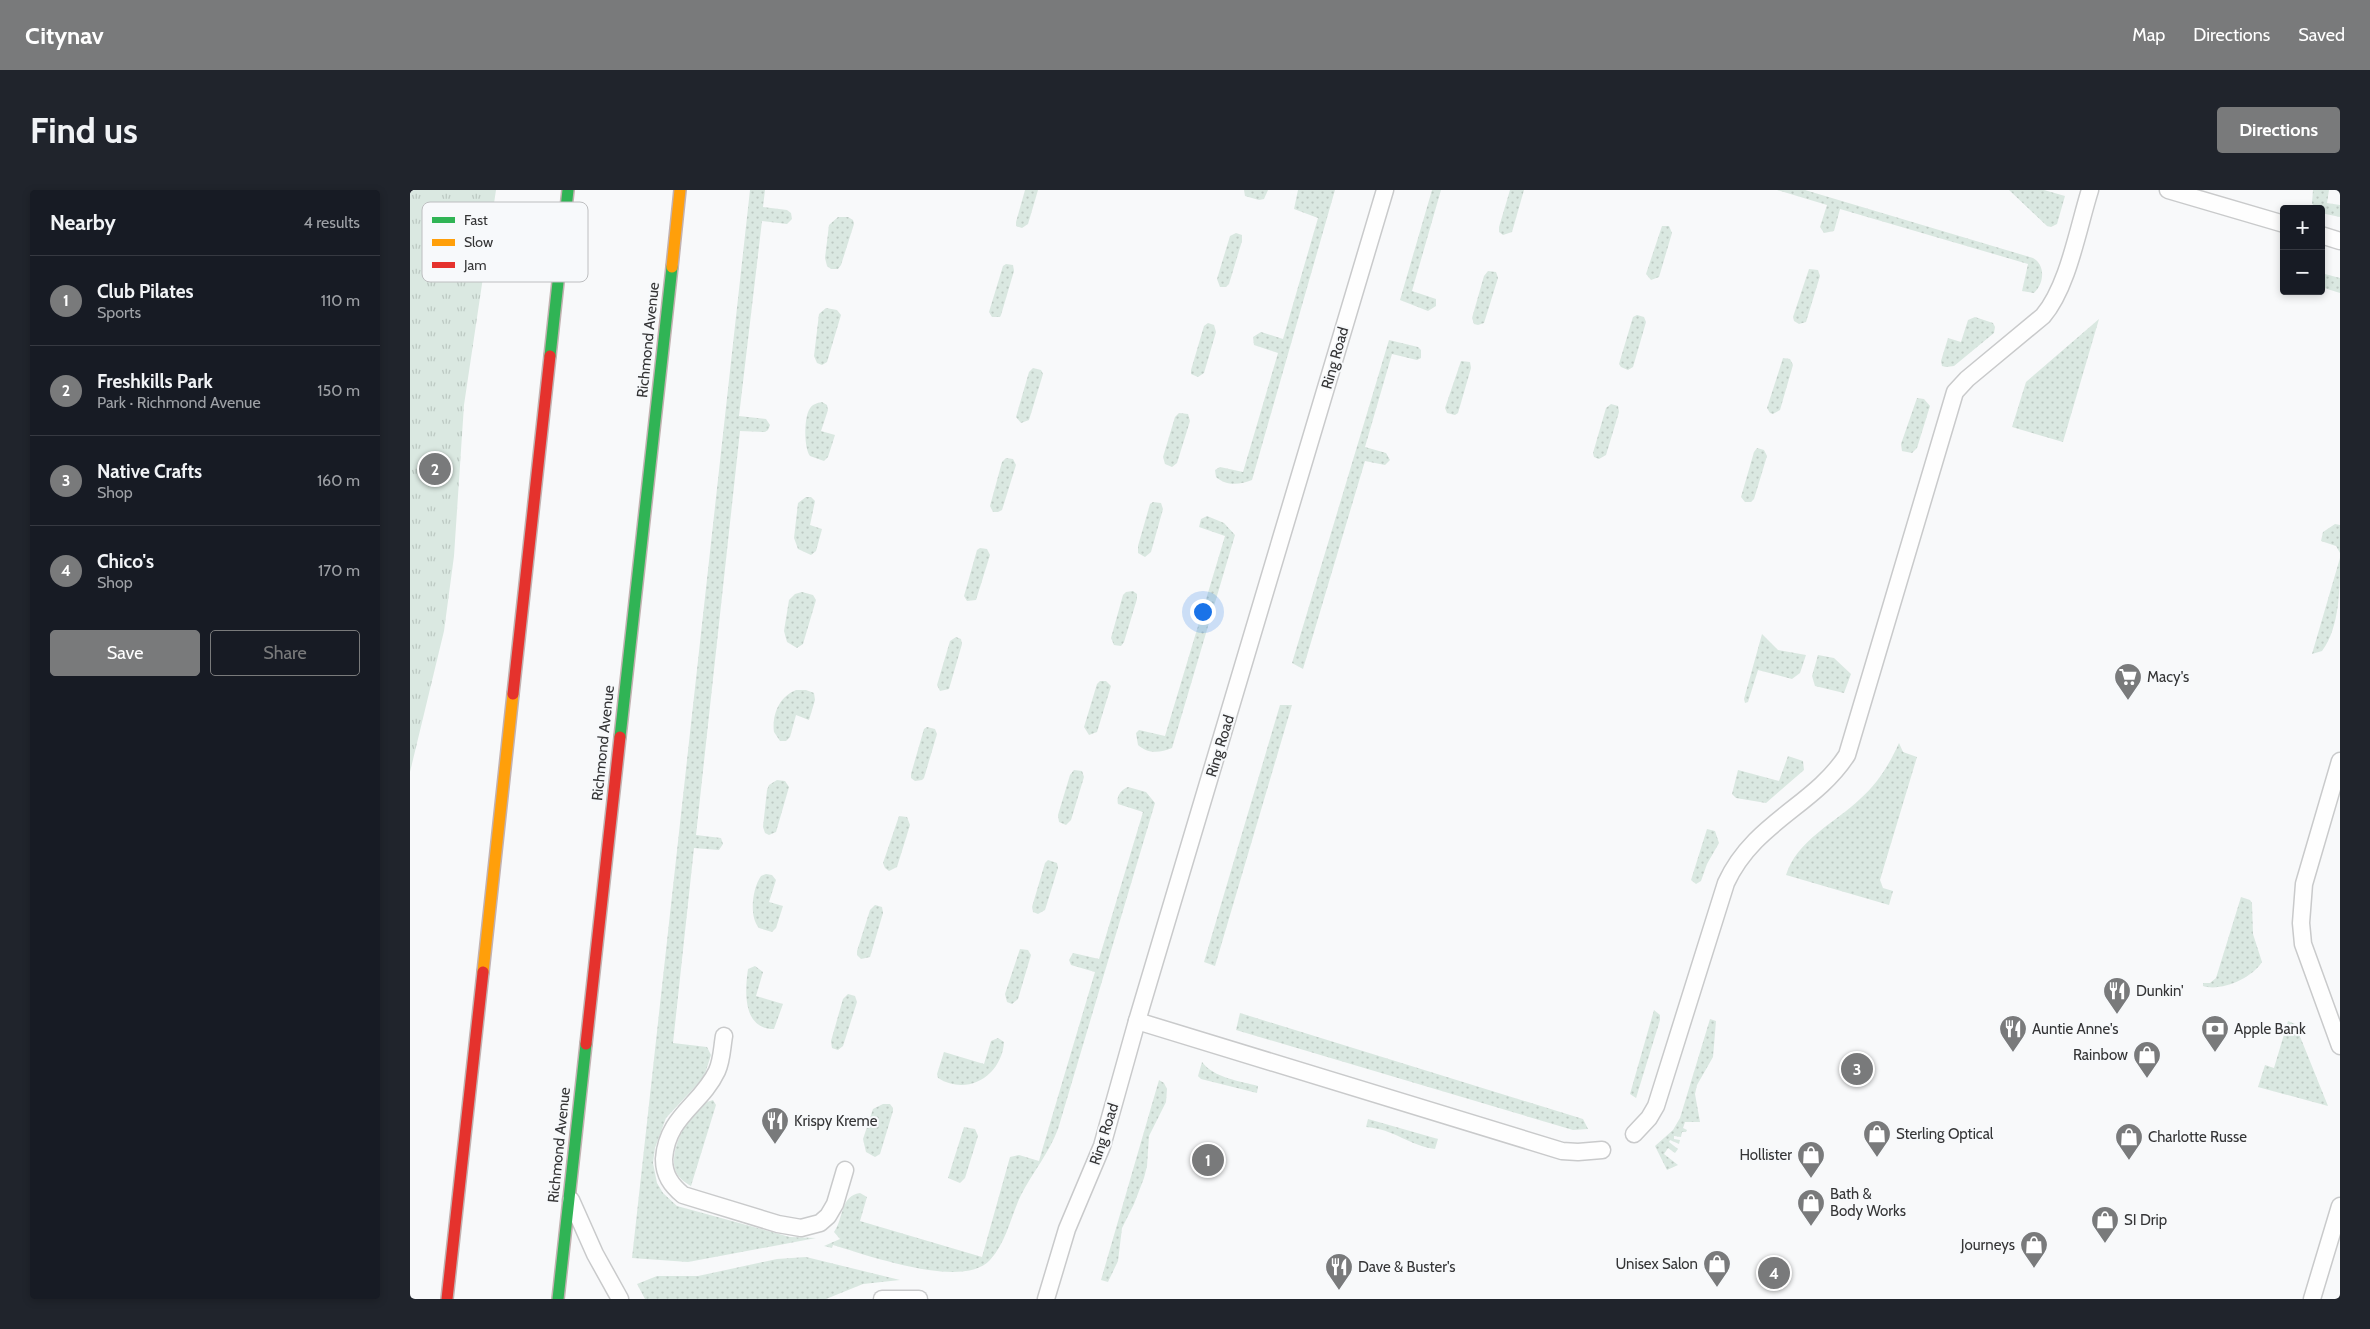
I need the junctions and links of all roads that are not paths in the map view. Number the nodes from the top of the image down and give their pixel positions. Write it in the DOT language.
graph roads {
  1 [pos="680,190"];
  2 [pos="1386,190"];
  3 [pos="2090,190"];
  4 [pos="2168,190"];
  5 [pos="2280,223"];
  6 [pos="2325,236"];
  7 [pos="2340,241"];
  8 [pos="558,282"];
  9 [pos="2340,761"];
  10 [pos="1138,1021"];
  11 [pos="724,1036"];
  12 [pos="2340,1046"];
  13 [pos="1634,1134"];
  14 [pos="1602,1150"];
  15 [pos="845,1170"];
  16 [pos="568,1193"];
  17 [pos="2340,1206"];
  18 [pos="447,1299"];
  19 [pos="558,1299"];
  20 [pos="620,1299"];
  21 [pos="882,1299"];
  22 [pos="919,1299"];
  23 [pos="1046,1299"];
  24 [pos="2312,1299"];
  1 -- 16 [label="main road, Richmond Avenue"];
  2 -- 10 [label="lane, Ring Road"];
  3 -- 13 [label="lane"];
  4 -- 5 [label="lane"];
  6 -- 7 [label="lane"];
  8 -- 18 [label="main road"];
  9 -- 12 [label="lane"];
  10 -- 14 [label="lane"];
  10 -- 23 [label="lane, Ring Road"];
  11 -- 15 [label="lane"];
  16 -- 19 [label="main road, Richmond Avenue"];
  16 -- 20 [label="lane"];
  17 -- 24 [label="lane"];
  21 -- 22 [label="lane"];
}
